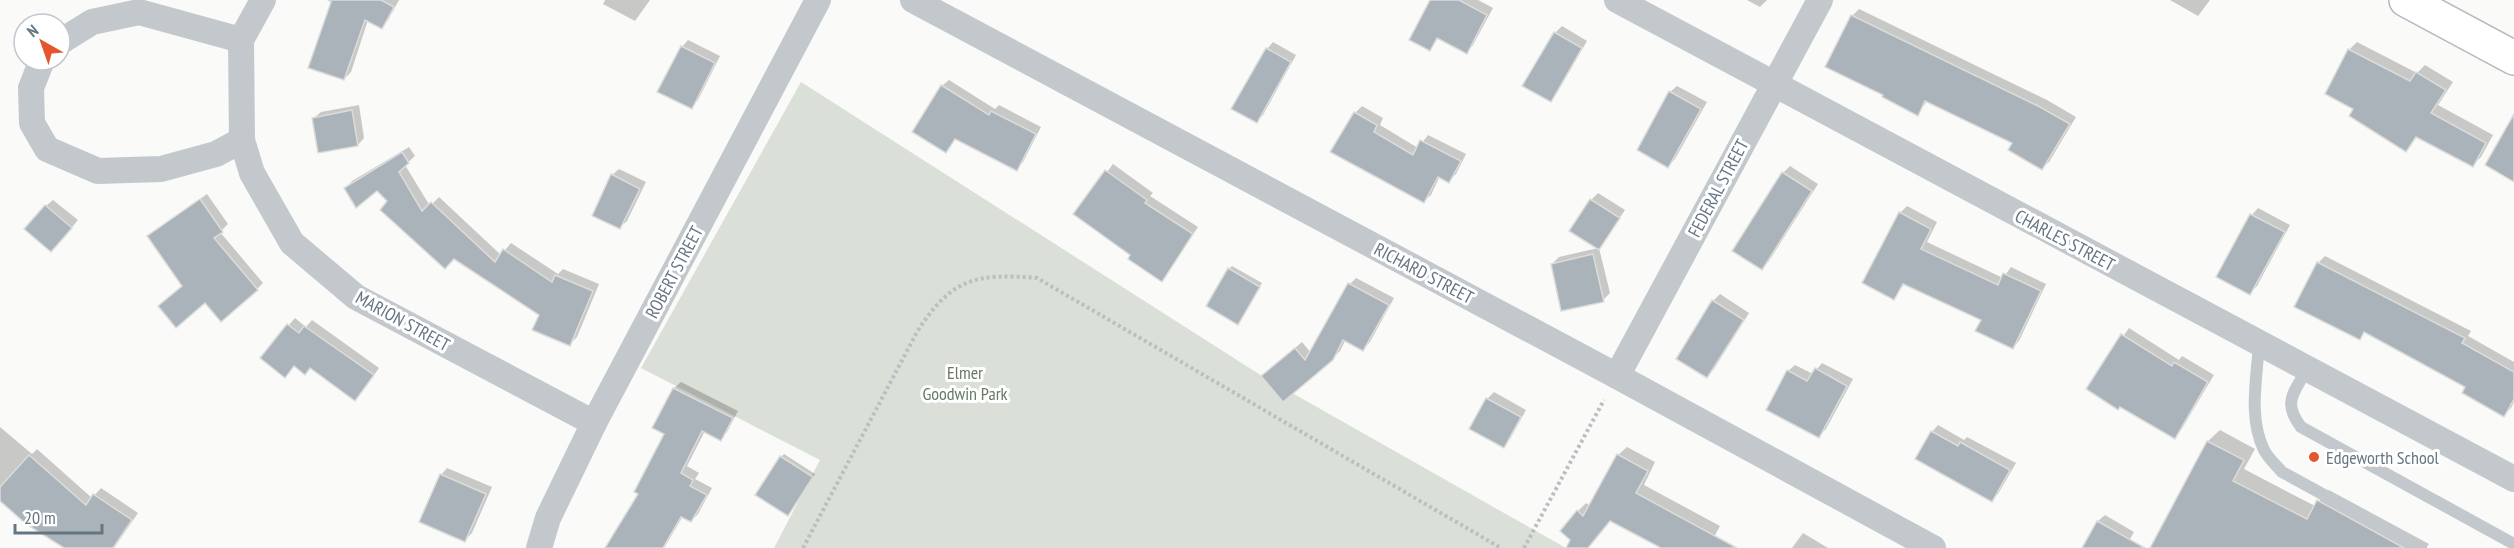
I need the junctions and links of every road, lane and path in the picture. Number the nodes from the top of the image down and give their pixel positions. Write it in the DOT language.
graph roads {
  1 [pos="262,0"];
  2 [pos="818,0"];
  3 [pos="913,0"];
  4 [pos="1617,0"];
  5 [pos="1820,0"];
  6 [pos="2406,0"];
  7 [pos="72,34"];
  8 [pos="240,40"];
  9 [pos="2514,58"];
  10 [pos="37,72"];
  11 [pos="1773,85"];
  12 [pos="242,140"];
  13 [pos="2259,343"];
  14 [pos="2307,369"];
  15 [pos="1617,376"];
  16 [pos="594,423"];
  17 [pos="2514,479"];
  18 [pos="2514,544"];
  19 [pos="539,548"];
  20 [pos="803,548"];
  21 [pos="1501,548"];
  22 [pos="1524,548"];
  23 [pos="1933,548"];
  24 [pos="2421,548"];
  1 -- 8 [label="street, MARION STREET"];
  2 -- 16 [label="street, ROBERT STREET"];
  3 -- 15 [label="street, RICHARD STREET"];
  4 -- 11 [label="street, CHARLES STREET"];
  5 -- 11 [label="street, FEDERAL STREET"];
  6 -- 9 [label="street"];
  7 -- 8 [label="street"];
  8 -- 12 [label="street, MARION STREET"];
  10 -- 12 [label="street"];
  11 -- 13 [label="street, CHARLES STREET"];
  11 -- 15 [label="street, FEDERAL STREET"];
  12 -- 16 [label="street, MARION STREET"];
  13 -- 14 [label="street, CHARLES STREET"];
  13 -- 24 [label="lane"];
  14 -- 17 [label="street, CHARLES STREET"];
  14 -- 18 [label="lane"];
  15 -- 22 [label="path"];
  15 -- 23 [label="street, RICHARD STREET"];
  16 -- 19 [label="street, ROBERT STREET"];
  20 -- 21 [label="path"];
}
